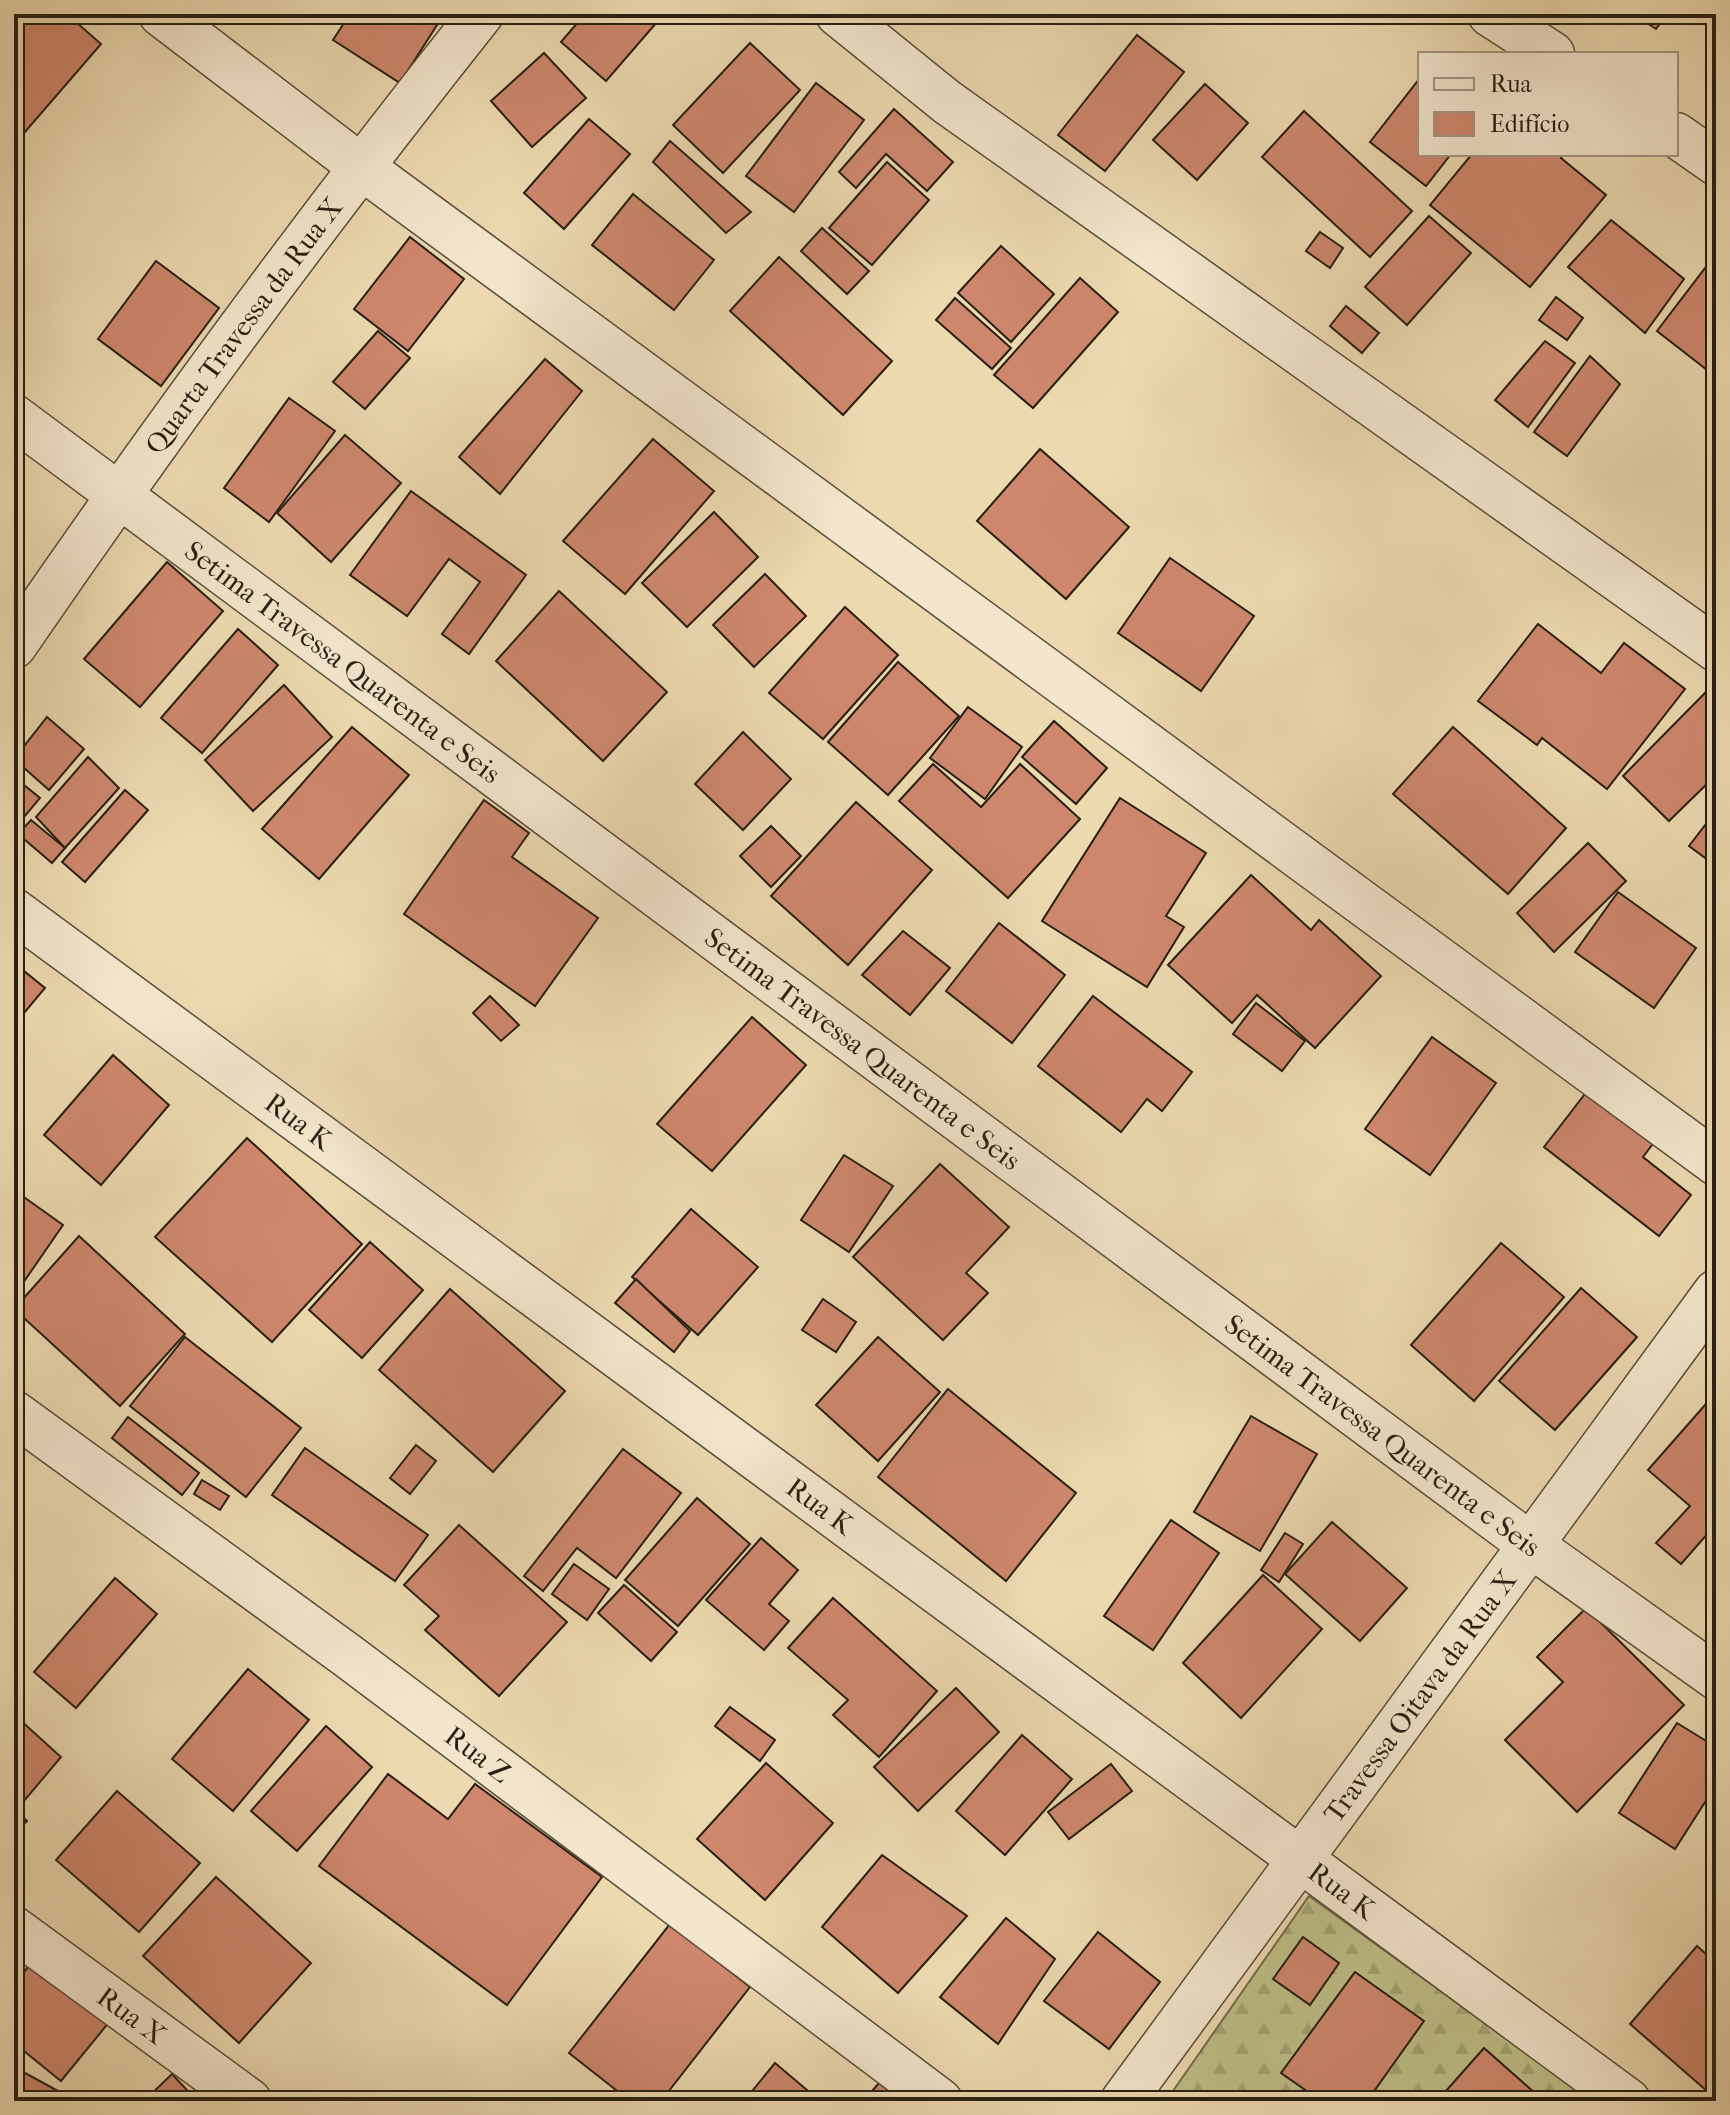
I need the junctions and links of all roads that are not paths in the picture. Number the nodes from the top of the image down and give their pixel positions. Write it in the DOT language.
graph roads {
  1 [pos="161,14"];
  2 [pos="481,14"];
  3 [pos="838,14"];
  4 [pos="1490,14"];
  5 [pos="1549,52"];
  6 [pos="1678,136"];
  7 [pos="1716,163"];
  8 [pos="360,166"];
  9 [pos="14,417"];
  10 [pos="118,494"];
  11 [pos="14,646"];
  12 [pos="1716,649"];
  13 [pos="14,911"];
  14 [pos="1716,1163"];
  15 [pos="1716,1292"];
  16 [pos="14,1413"];
  17 [pos="1532,1546"];
  18 [pos="1716,1677"];
  19 [pos="1300,1859"];
  20 [pos="14,1929"];
  21 [pos="249,2101"];
  22 [pos="940,2101"];
  23 [pos="1123,2101"];
  24 [pos="1628,2101"];
  1 -- 8 [label="street"];
  2 -- 8 [label="street, Quarta Travessa da Rua X"];
  3 -- 12 [label="street"];
  4 -- 5 [label="street"];
  6 -- 7 [label="street"];
  8 -- 10 [label="street, Quarta Travessa da Rua X"];
  8 -- 14 [label="street"];
  9 -- 10 [label="street, Setima Travessa Quarenta e Seis"];
  10 -- 11 [label="street, Quarta Travessa da Rua X"];
  10 -- 17 [label="street, Setima Travessa Quarenta e Seis"];
  13 -- 19 [label="street, Rua K"];
  15 -- 17 [label="street, Travessa Oitava da Rua X"];
  16 -- 22 [label="street, Rua Z"];
  17 -- 18 [label="street, Setima Travessa Quarenta e Seis"];
  17 -- 19 [label="street, Travessa Oitava da Rua X"];
  19 -- 23 [label="street, Travessa Oitava da Rua X"];
  19 -- 24 [label="street, Rua K"];
  20 -- 21 [label="street, Rua X"];
}
